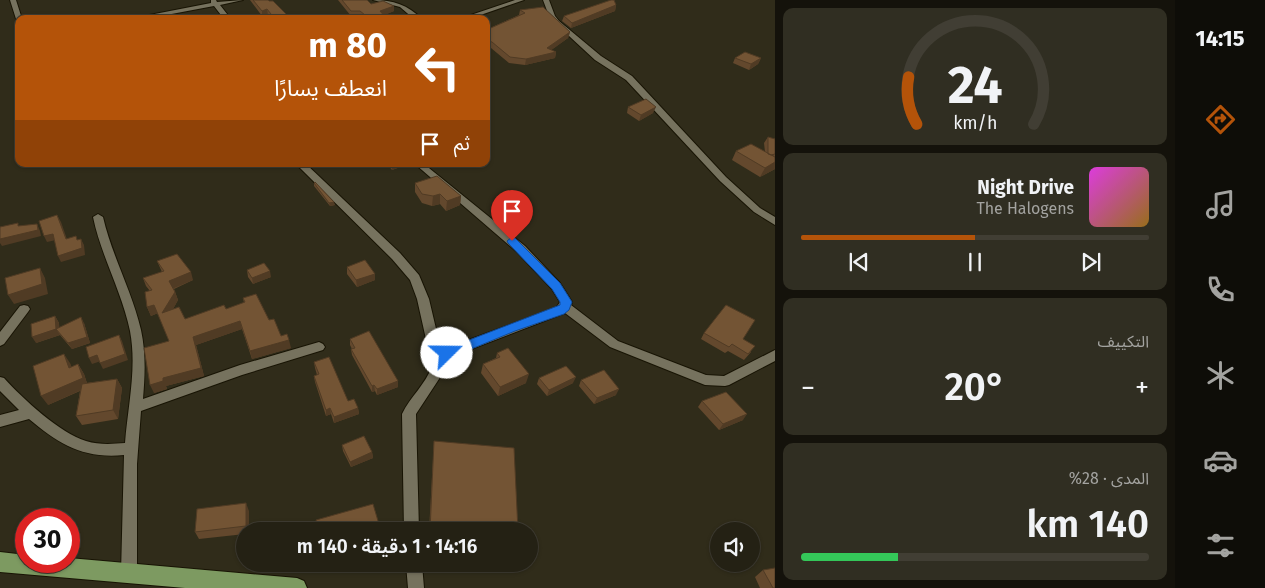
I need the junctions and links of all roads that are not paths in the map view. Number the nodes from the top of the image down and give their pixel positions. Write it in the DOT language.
graph roads {
  1 [pos="12,0"];
  2 [pos="240,0"];
  3 [pos="376,0"];
  4 [pos="521,0"];
  5 [pos="546,0"];
  6 [pos="214,2"];
  7 [pos="18,15"];
  8 [pos="151,15"];
  9 [pos="225,15"];
  10 [pos="414,15"];
  11 [pos="474,15"];
  12 [pos="304,167"];
  13 [pos="423,167"];
  14 [pos="98,217"];
  15 [pos="775,222"];
  16 [pos="565,307"];
  17 [pos="24,309"];
  18 [pos="0,341"];
  19 [pos="319,347"];
  20 [pos="775,355"];
  21 [pos="437,357"];
  22 [pos="0,382"];
  23 [pos="136,406"];
  24 [pos="33,412"];
  25 [pos="0,421"];
  26 [pos="131,448"];
  27 [pos="411,522"];
  28 [pos="0,562"];
  29 [pos="415,572"];
  30 [pos="129,574"];
  31 [pos="297,588"];
  32 [pos="416,588"];
  1 -- 7 [label="street"];
  2 -- 6 [label="street"];
  3 -- 10 [label="street"];
  4 -- 11 [label="street"];
  5 -- 15 [label="street"];
  6 -- 8 [label="street"];
  6 -- 9 [label="street"];
  12 -- 21 [label="street"];
  13 -- 16 [label="street"];
  14 -- 23 [label="street"];
  16 -- 20 [label="street"];
  16 -- 21 [label="street"];
  17 -- 18 [label="street"];
  19 -- 23 [label="street"];
  21 -- 27 [label="street"];
  22 -- 24 [label="street"];
  23 -- 26 [label="street"];
  24 -- 25 [label="street"];
  24 -- 26 [label="street"];
  26 -- 30 [label="street"];
  28 -- 30 [label="highway"];
  29 -- 32 [label="street"];
  30 -- 31 [label="highway"];
}
